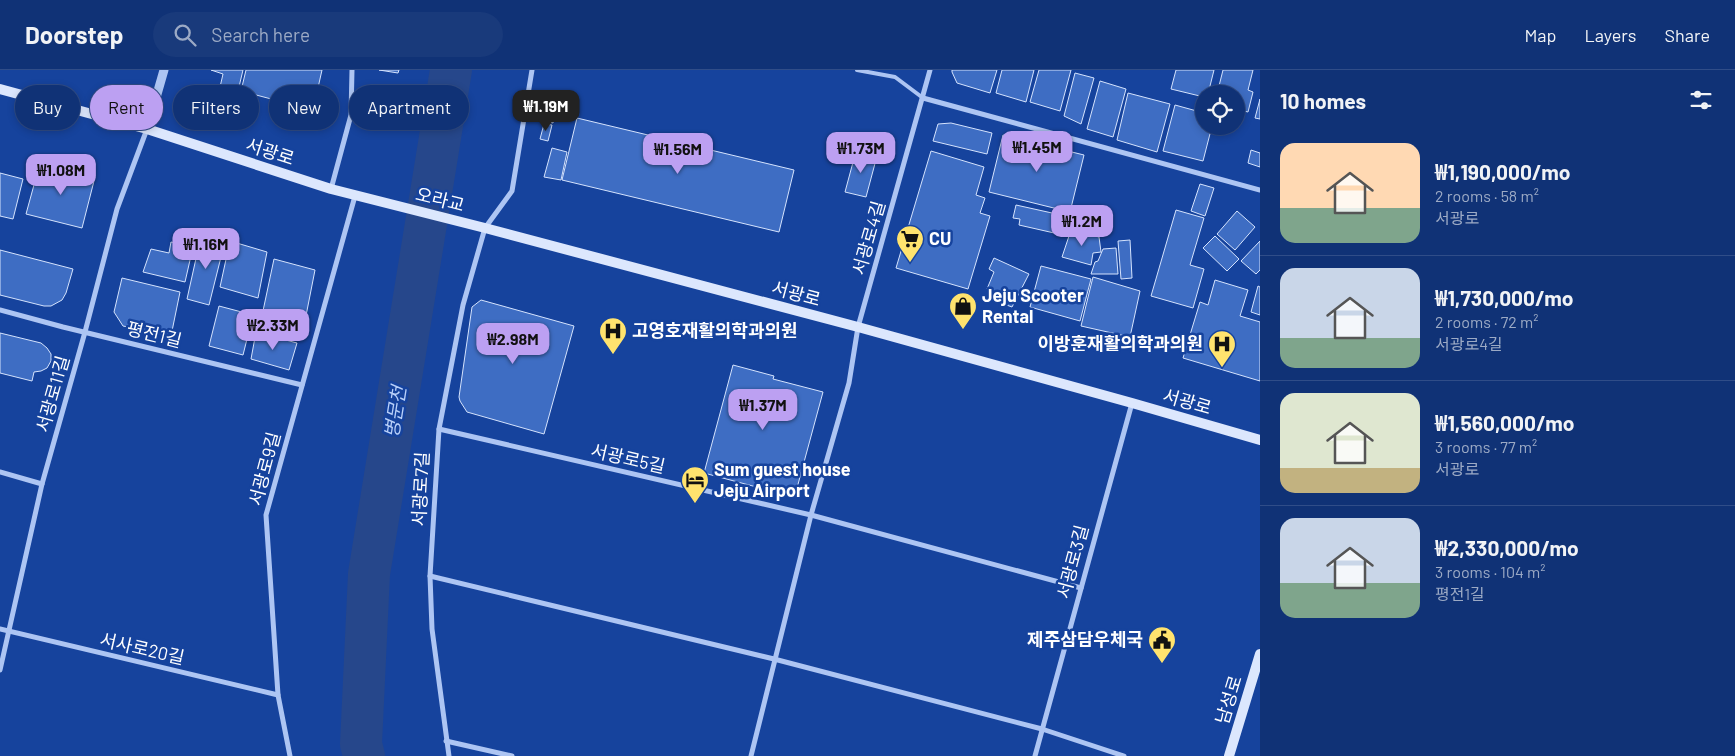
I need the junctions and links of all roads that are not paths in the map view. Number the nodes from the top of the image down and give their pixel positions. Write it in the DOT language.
graph roads {
  1 [pos="164,70"];
  2 [pos="352,70"];
  3 [pos="532,70"];
  4 [pos="857,70"];
  5 [pos="930,70"];
  6 [pos="160,85"];
  7 [pos="0,89"];
  8 [pos="923,98"];
  9 [pos="90,113"];
  10 [pos="147,130"];
  11 [pos="150,130"];
  12 [pos="331,189"];
  13 [pos="1260,190"];
  14 [pos="355,196"];
  15 [pos="387,203"];
  16 [pos="485,228"];
  17 [pos="0,310"];
  18 [pos="858,327"];
  19 [pos="85,332"];
  20 [pos="302,385"];
  21 [pos="1132,403"];
  22 [pos="439,429"];
  23 [pos="1260,440"];
  24 [pos="0,472"];
  25 [pos="42,484"];
  26 [pos="811,515"];
  27 [pos="430,576"];
  28 [pos="1080,588"];
  29 [pos="0,629"];
  30 [pos="10,632"];
  31 [pos="1260,654"];
  32 [pos="774,659"];
  33 [pos="0,670"];
  34 [pos="278,695"];
  35 [pos="1042,729"];
  36 [pos="446,741"];
  37 [pos="290,756"];
  38 [pos="449,756"];
  39 [pos="512,756"];
  40 [pos="752,756"];
  41 [pos="1035,756"];
  42 [pos="1124,756"];
  43 [pos="1229,756"];
  1 -- 6 [label="street"];
  2 -- 12 [label="street"];
  3 -- 16 [label="street"];
  4 -- 8 [label="lane"];
  5 -- 8 [label="street, 서광로4길"];
  7 -- 9 [label="main road, 서광로"];
  8 -- 13 [label="street"];
  8 -- 18 [label="street, 서광로4길"];
  10 -- 19 [label="street, 서광로11길"];
  11 -- 12 [label="main road, 서광로"];
  12 -- 14 [label="main road, 서광로"];
  14 -- 15 [label="main road, 서광로"];
  14 -- 20 [label="street, 서광로9길"];
  15 -- 16 [label="main road, 오라교"];
  16 -- 18 [label="main road, 서광로"];
  16 -- 22 [label="street, 서광로7길"];
  17 -- 19 [label="street, 평전1길"];
  18 -- 21 [label="main road, 서광로"];
  18 -- 26 [label="street"];
  19 -- 20 [label="street, 평전1길"];
  19 -- 25 [label="street, 서광로11길"];
  20 -- 34 [label="street, 서광로9길"];
  21 -- 23 [label="main road, 서광로"];
  21 -- 28 [label="street, 서광로3길"];
  22 -- 26 [label="street, 서광로5길"];
  22 -- 27 [label="street, 서광로7길"];
  24 -- 25 [label="street"];
  25 -- 30 [label="street, 서광로11길"];
  26 -- 28 [label="street, 서광로5길"];
  26 -- 32 [label="street"];
  27 -- 32 [label="street"];
  27 -- 36 [label="street, 서광로7길"];
  28 -- 35 [label="street, 서광로3길"];
  29 -- 30 [label="street, 서사로20길"];
  30 -- 33 [label="street, 서광로11길"];
  30 -- 34 [label="street, 서사로20길"];
  31 -- 43 [label="main road, 남성로"];
  32 -- 35 [label="street"];
  32 -- 40 [label="street"];
  34 -- 37 [label="street, 서광로9길"];
  35 -- 41 [label="street, 서광로3길"];
  35 -- 42 [label="street"];
  36 -- 38 [label="street, 서광로7길"];
  36 -- 39 [label="street"];
}
